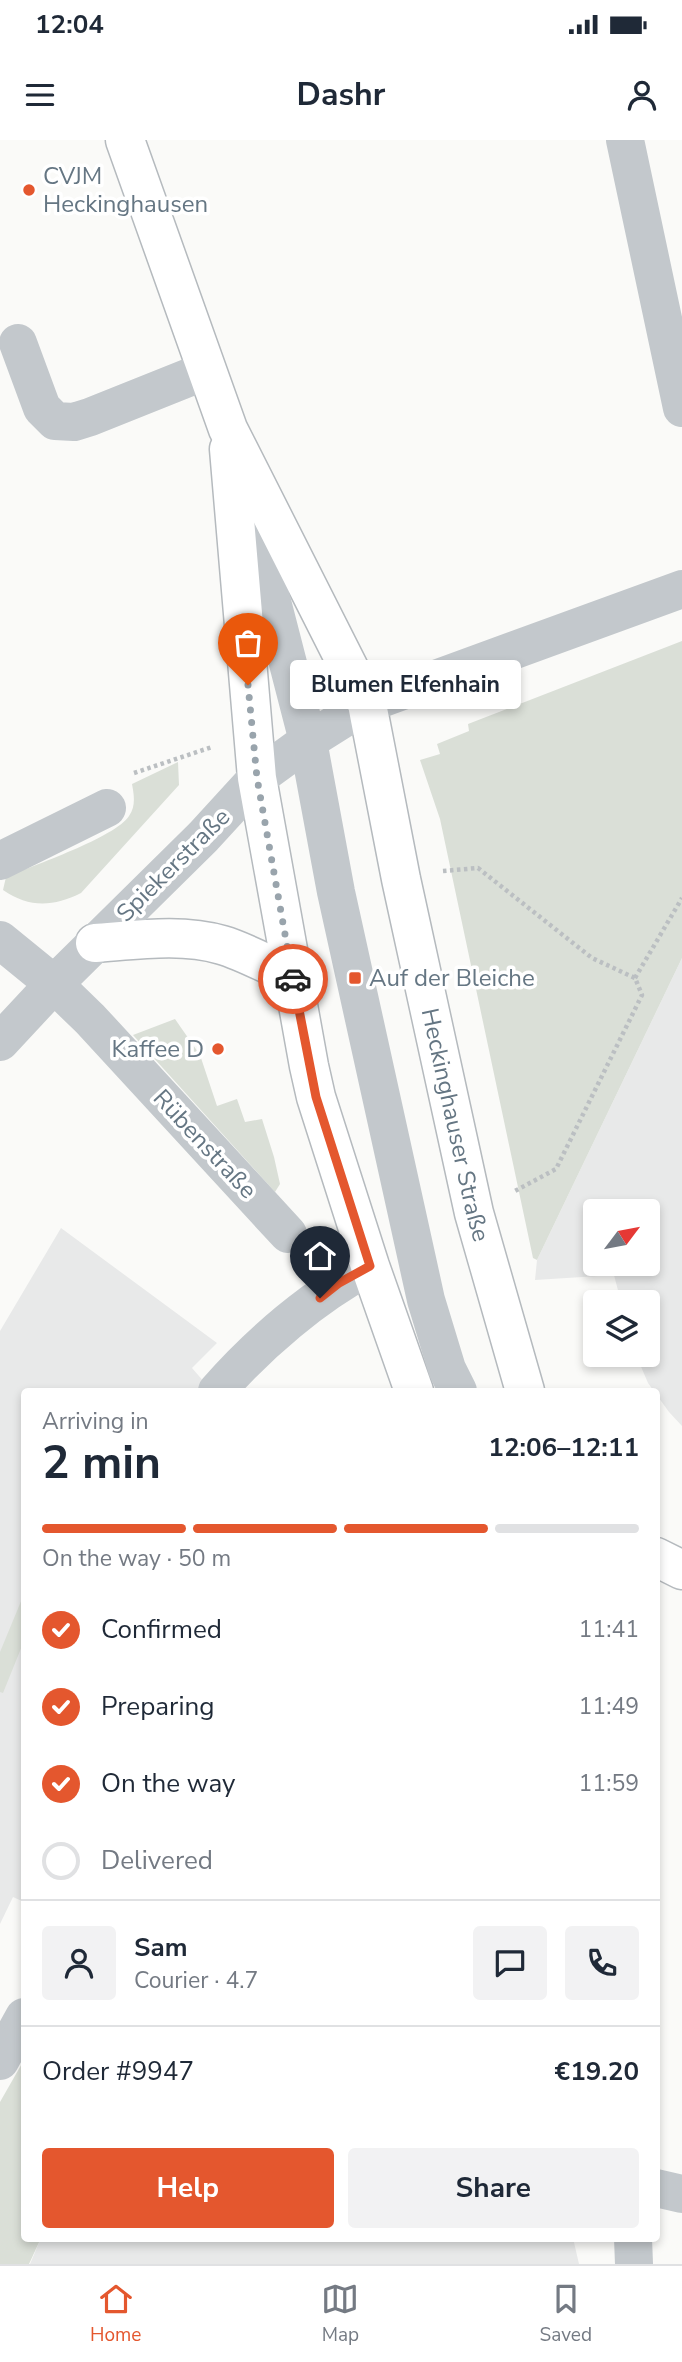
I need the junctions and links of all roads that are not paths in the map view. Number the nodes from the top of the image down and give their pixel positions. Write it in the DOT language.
graph roads {
  1 [pos="125,140"];
  2 [pos="625,140"];
  3 [pos="18,343"];
  4 [pos="205,371"];
  5 [pos="682,408"];
  6 [pos="228,429"];
  7 [pos="682,589"];
  8 [pos="367,704"];
  9 [pos="308,741"];
  10 [pos="257,778"];
  11 [pos="107,808"];
  12 [pos="0,861"];
  13 [pos="0,940"];
  14 [pos="95,943"];
  15 [pos="292,975"];
  16 [pos="54,984"];
  17 [pos="0,1042"];
  18 [pos="288,1234"];
  19 [pos="370,1266"];
  20 [pos="220,1388"];
  21 [pos="410,1388"];
  22 [pos="456,1388"];
  23 [pos="524,1388"];
  24 [pos="660,1558"];
  25 [pos="682,1570"];
  26 [pos="21,2022"];
  27 [pos="0,2061"];
  28 [pos="660,2189"];
  29 [pos="682,2194"];
  30 [pos="633,2242"];
  31 [pos="634,2264"];
  1 -- 4 [label="main road, Heckinghauser Straße"];
  2 -- 5 [label="street"];
  3 -- 4 [label="street"];
  4 -- 6 [label="main road, Heckinghauser Straße"];
  6 -- 8 [label="main road, Heckinghauser Straße"];
  6 -- 9 [label="street"];
  6 -- 10 [label="main road, Heckinghauser Straße"];
  7 -- 8 [label="street, Spiekerstraße"];
  8 -- 9 [label="street, Spiekerstraße"];
  8 -- 23 [label="main road, Heckinghauser Straße"];
  9 -- 10 [label="street, Spiekerstraße"];
  9 -- 22 [label="street"];
  10 -- 14 [label="street, Spiekerstraße"];
  10 -- 15 [label="main road, Heckinghauser Straße"];
  11 -- 12 [label="street"];
  13 -- 16 [label="street, Rübenstraße"];
  14 -- 15 [label="main road"];
  14 -- 16 [label="street, Spiekerstraße"];
  15 -- 19 [label="main road, Heckinghauser Straße"];
  16 -- 17 [label="street, Spiekerstraße"];
  16 -- 18 [label="street, Rübenstraße"];
  19 -- 20 [label="street"];
  19 -- 21 [label="main road, Heckinghauser Straße"];
  24 -- 25 [label="main road"];
  26 -- 27 [label="street"];
  28 -- 29 [label="street"];
  30 -- 31 [label="street"];
}
